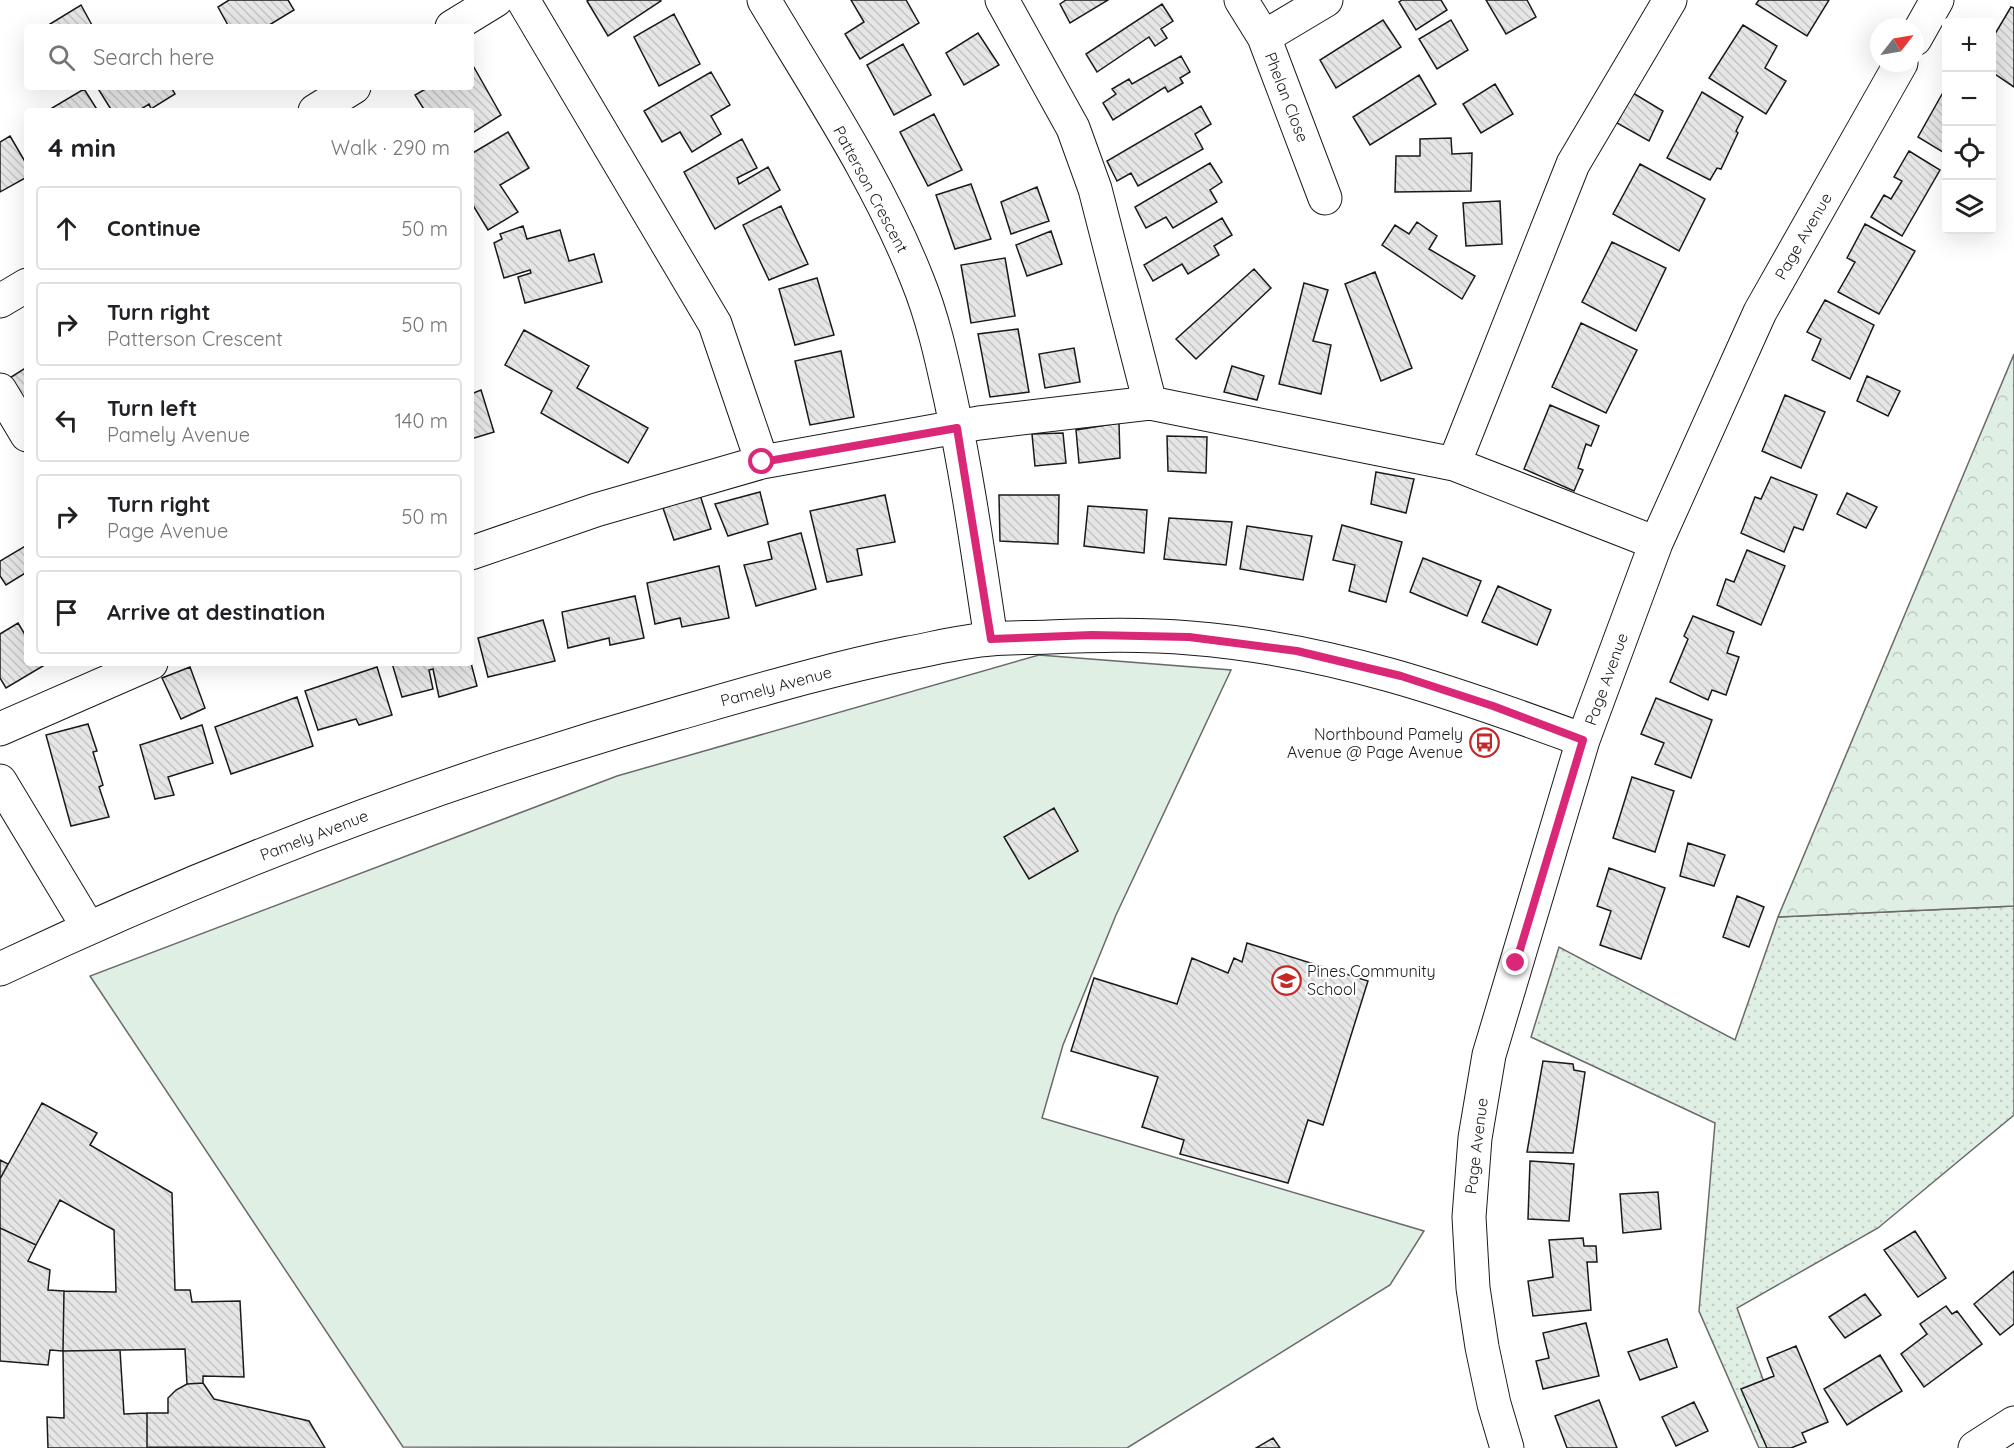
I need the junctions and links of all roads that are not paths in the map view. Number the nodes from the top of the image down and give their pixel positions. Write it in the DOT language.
graph roads {
  1 [pos="496,0"];
  2 [pos="523,0"];
  3 [pos="764,0"];
  4 [pos="1002,0"];
  5 [pos="1241,0"];
  6 [pos="1326,0"];
  7 [pos="1670,0"];
  8 [pos="1937,0"];
  9 [pos="1924,23"];
  10 [pos="457,24"];
  11 [pos="1264,37"];
  12 [pos="1896,72"];
  13 [pos="1325,198"];
  14 [pos="24,287"];
  15 [pos="0,301"];
  16 [pos="0,390"];
  17 [pos="1150,404"];
  18 [pos="957,428"];
  19 [pos="24,430"];
  20 [pos="762,462"];
  21 [pos="1454,464"];
  22 [pos="1656,543"];
  23 [pos="474,552"];
  24 [pos="991,639"];
  25 [pos="144,666"];
  26 [pos="0,729"];
  27 [pos="1583,740"];
  28 [pos="0,782"];
  29 [pos="88,927"];
  30 [pos="0,969"];
  31 [pos="2014,1423"];
  32 [pos="1507,1448"];
  33 [pos="1975,1448"];
  1 -- 10 [label="street"];
  2 -- 20 [label="street"];
  3 -- 18 [label="street, Patterson Crescent"];
  4 -- 17 [label="street"];
  5 -- 11 [label="street, Phelan Close"];
  6 -- 11 [label="street"];
  7 -- 21 [label="street"];
  8 -- 9 [label="street"];
  11 -- 13 [label="street, Phelan Close"];
  12 -- 22 [label="street, Page Avenue"];
  14 -- 15 [label="street"];
  16 -- 19 [label="street"];
  17 -- 18 [label="street"];
  17 -- 21 [label="street"];
  18 -- 20 [label="street"];
  18 -- 24 [label="street, Patterson Crescent"];
  20 -- 23 [label="street"];
  21 -- 22 [label="street"];
  22 -- 27 [label="street, Page Avenue"];
  24 -- 27 [label="street, Pamely Avenue"];
  24 -- 29 [label="street, Pamely Avenue"];
  25 -- 26 [label="street"];
  27 -- 32 [label="street, Page Avenue"];
  28 -- 29 [label="street"];
  29 -- 30 [label="street, Pamely Avenue"];
  31 -- 33 [label="street"];
}
